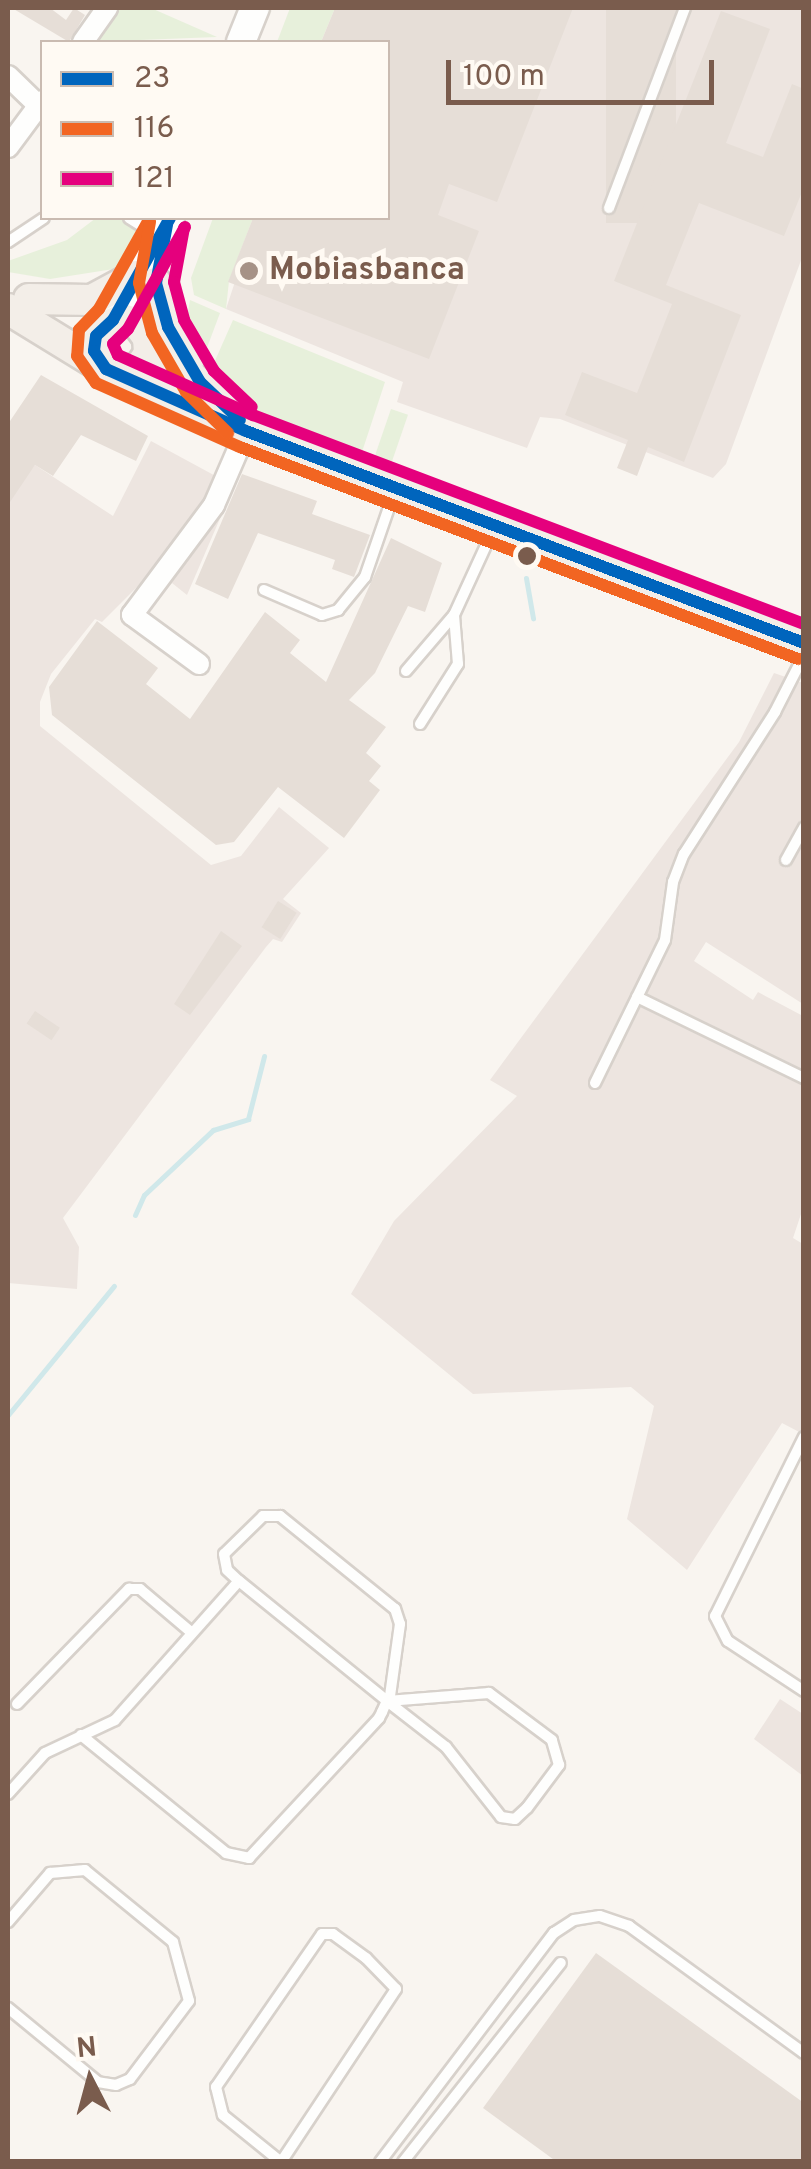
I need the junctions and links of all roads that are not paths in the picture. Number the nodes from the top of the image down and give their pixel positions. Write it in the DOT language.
graph roads {
  1 [pos="107,8"];
  2 [pos="255,8"];
  3 [pos="686,8"];
  4 [pos="84,40"];
  5 [pos="242,40"];
  6 [pos="8,76"];
  7 [pos="40,102"];
  8 [pos="40,104"];
  9 [pos="8,147"];
  10 [pos="609,208"];
  11 [pos="41,220"];
  12 [pos="138,220"];
  13 [pos="173,228"];
  14 [pos="8,242"];
  15 [pos="158,281"];
  16 [pos="14,301"];
  17 [pos="110,322"];
  18 [pos="146,334"];
  19 [pos="109,369"];
  20 [pos="200,382"];
  21 [pos="250,432"];
  22 [pos="396,489"];
  23 [pos="494,527"];
  24 [pos="264,590"];
  25 [pos="454,615"];
  26 [pos="801,640"];
  27 [pos="199,664"];
  28 [pos="406,670"];
  29 [pos="420,724"];
  30 [pos="804,828"];
  31 [pos="786,860"];
  32 [pos="637,997"];
  33 [pos="804,1078"];
  34 [pos="594,1082"];
  35 [pos="804,1437"];
  36 [pos="239,1581"];
  37 [pos="192,1633"];
  38 [pos="804,1691"];
  39 [pos="388,1701"];
  40 [pos="17,1704"];
  41 [pos="81,1735"];
  42 [pos="8,1794"];
  43 [pos="8,1922"];
  44 [pos="560,1963"];
  45 [pos="8,2008"];
  46 [pos="804,2053"];
  47 [pos="408,2160"];
  48 [pos="282,2162"];
  49 [pos="380,2162"];
  1 -- 4 [label="street"];
  2 -- 5 [label="main road"];
  3 -- 10 [label="lane"];
  6 -- 7 [label="street"];
  8 -- 9 [label="street"];
  11 -- 14 [label="lane"];
  12 -- 13 [label="lane"];
  13 -- 15 [label="main road"];
  15 -- 16 [label="main road"];
  15 -- 17 [label="main road"];
  15 -- 18 [label="main road"];
  15 -- 20 [label="main road"];
  16 -- 17 [label="main road"];
  16 -- 19 [label="main road"];
  17 -- 18 [label="main road"];
  17 -- 19 [label="main road"];
  18 -- 19 [label="main road"];
  18 -- 20 [label="main road"];
  19 -- 21 [label="main road"];
  20 -- 21 [label="main road"];
  21 -- 22 [label="main road"];
  21 -- 27 [label="street"];
  22 -- 23 [label="main road"];
  22 -- 24 [label="lane"];
  23 -- 25 [label="lane"];
  23 -- 26 [label="main road"];
  25 -- 28 [label="lane"];
  25 -- 29 [label="lane"];
  26 -- 32 [label="lane"];
  30 -- 31 [label="lane"];
  32 -- 33 [label="lane"];
  32 -- 34 [label="lane"];
  35 -- 38 [label="lane"];
  36 -- 37 [label="lane"];
  36 -- 39 [label="lane"];
  36 -- 39 [label="lane"];
  37 -- 40 [label="lane"];
  37 -- 41 [label="lane"];
  39 -- 39 [label="lane"];
  39 -- 41 [label="lane"];
  41 -- 42 [label="lane"];
  43 -- 45 [label="lane"];
  44 -- 47 [label="lane"];
  46 -- 49 [label="lane"];
  48 -- 48 [label="lane"];
}
